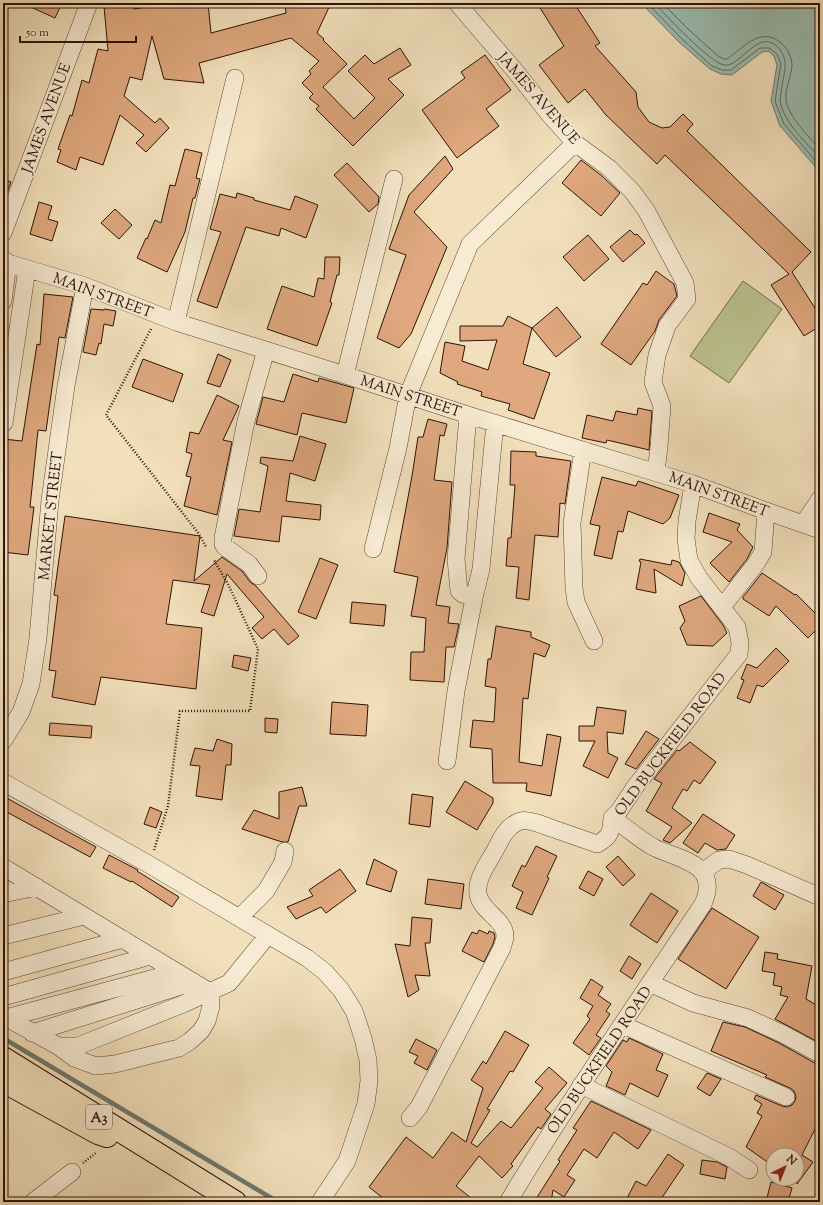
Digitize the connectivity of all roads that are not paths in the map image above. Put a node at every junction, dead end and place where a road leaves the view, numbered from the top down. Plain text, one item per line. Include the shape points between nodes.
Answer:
1 (89, 3) edge
2 (457, 3) edge
3 (235, 78) dead end
4 (575, 143) junction
5 (394, 179) dead end
6 (3, 233) edge
7 (5, 262) edge
8 (27, 269) junction
9 (85, 286) junction
10 (3, 301) edge
11 (176, 322) junction
12 (266, 350) junction
13 (345, 375) junction
14 (6, 393) edge
15 (408, 395) junction
16 (468, 415) junction
17 (4, 423) dead end
18 (495, 423) junction
19 (583, 450) junction
20 (656, 472) junction
21 (693, 484) junction
22 (820, 499) edge
23 (766, 511) junction
24 (803, 524) junction
25 (820, 530) edge
26 (373, 549) dead end
27 (258, 576) dead end
28 (474, 598) junction
29 (722, 607) junction
30 (594, 641) dead end
31 (3, 741) edge
32 (447, 761) dead end
33 (3, 782) edge
34 (612, 818) junction
35 (285, 851) dead end
36 (3, 867) edge
37 (702, 872) junction
38 (37, 887) junction
39 (3, 894) edge
40 (820, 897) edge
41 (84, 916) junction
42 (239, 918) junction
43 (268, 935) junction
44 (3, 936) edge
45 (122, 939) junction
46 (150, 956) junction
47 (3, 972) edge
48 (177, 972) junction
49 (194, 982) junction
50 (650, 983) junction
51 (210, 992) junction
52 (3, 997) edge
53 (5, 1017) edge
54 (623, 1024) junction
55 (32, 1033) junction
56 (58, 1046) junction
57 (820, 1054) edge
58 (3, 1058) edge
59 (3, 1081) edge
60 (581, 1085) junction
61 (786, 1097) dead end
62 (410, 1118) dead end
63 (749, 1170) dead end
64 (72, 1172) road end
65 (195, 1176) junction
66 (36, 1201) edge
67 (322, 1201) edge
68 (235, 1202) edge
69 (508, 1202) edge

1 - 6 street, JAMES AVENUE
2 - 4 street, JAMES AVENUE
3 - 11 street
4 - 15 street via 470,244
4 - 20 street, JAMES AVENUE via 609,168 632,191 646,210 685,283 687,299 667,326 656,355 654,382 662,406
5 - 13 street
7 - 8 street, MAIN STREET
7 - 10 street
8 - 9 street, MAIN STREET
8 - 14 street
9 - 11 street, MAIN STREET
9 - 31 street, MARKET STREET via 66,386 50,500 38,638 31,684 21,712
11 - 12 street, MAIN STREET
12 - 13 street, MAIN STREET
12 - 27 street via 246,421 223,538 225,547 249,564
13 - 15 street, MAIN STREET
14 - 17 street
15 - 16 street, MAIN STREET
15 - 26 street
16 - 18 street, MAIN STREET
16 - 28 street via 456,559 459,591
18 - 19 street, MAIN STREET
18 - 28 street via 481,569
19 - 20 street, MAIN STREET
19 - 30 street via 572,523 574,588 576,602
20 - 21 street, MAIN STREET
21 - 23 street, MAIN STREET
21 - 29 street, OLD BUCKFIELD ROAD via 686,539 689,560 699,578
22 - 24 street
23 - 24 street, MAIN STREET
23 - 29 street via 763,552
24 - 25 street, MAIN STREET
28 - 32 street via 456,691
29 - 34 street, OLD BUCKFIELD ROAD via 737,627 739,654
33 - 42 street
34 - 37 street, OLD BUCKFIELD ROAD via 653,846 685,859
34 - 62 street via 612,829 607,838 597,844 527,821 516,823 503,836 478,884 478,894 483,905 504,930 502,948 419,1107
35 - 42 street via 282,862 266,891
36 - 38 street
37 - 40 street via 719,860 730,859
37 - 50 street, OLD BUCKFIELD ROAD via 708,886 703,904
38 - 39 street
38 - 41 street
41 - 44 street
41 - 45 street
42 - 43 street
43 - 51 street via 229,983
43 - 67 street via 307,958 325,972 341,990 354,1011 368,1060 366,1104 348,1161
45 - 46 street
45 - 47 street
46 - 48 street
46 - 52 street
48 - 49 street
48 - 53 street
49 - 51 street
49 - 55 street
50 - 54 street, OLD BUCKFIELD ROAD
50 - 57 street via 693,1003 748,1018
51 - 56 street via 78,1046
51 - 56 street via 212,1006 201,1031 179,1048 115,1064 96,1066 74,1058
53 - 55 street
54 - 60 street, OLD BUCKFIELD ROAD
54 - 61 street
55 - 56 street
58 - 65 main road, A3
59 - 65 main road, A3 via 98,1133
60 - 63 street via 729,1157
60 - 69 street, OLD BUCKFIELD ROAD
64 - 66 street
65 - 68 main road, A3

